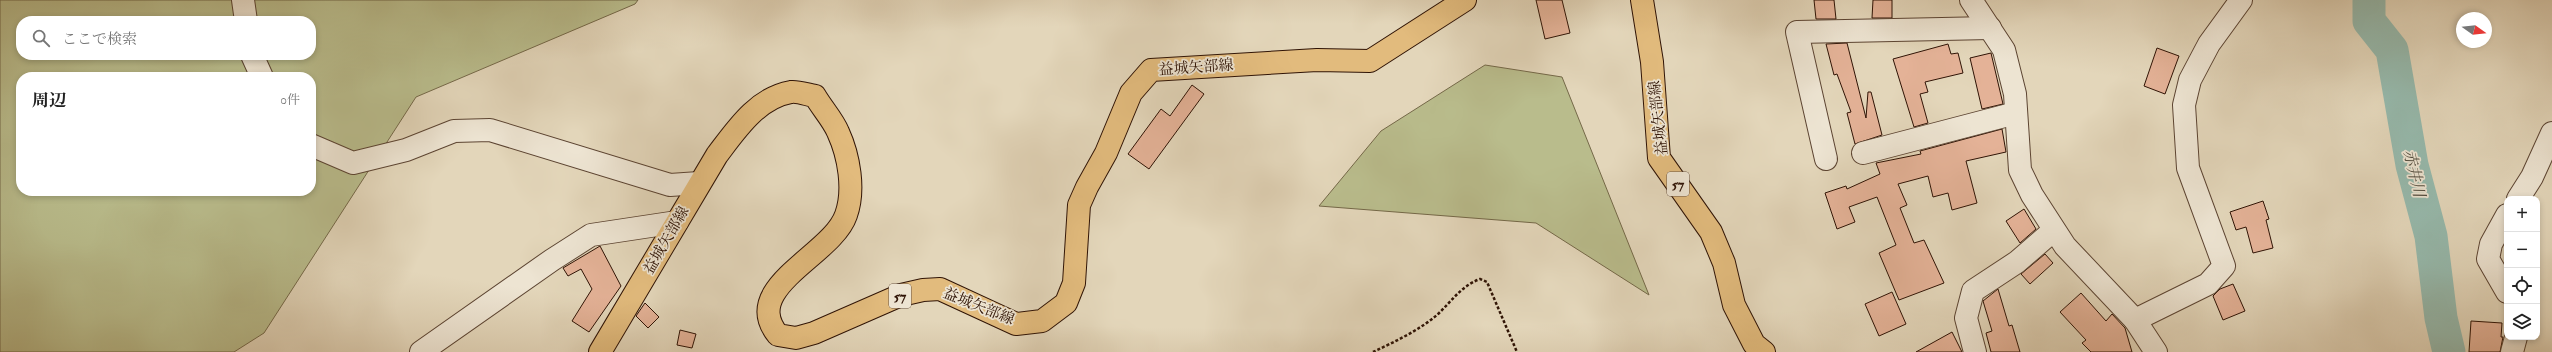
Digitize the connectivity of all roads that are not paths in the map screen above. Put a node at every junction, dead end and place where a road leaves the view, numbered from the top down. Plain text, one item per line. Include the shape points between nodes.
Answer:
1 (243, 0) edge
2 (1465, 0) edge
3 (1642, 0) edge
4 (1971, 0) edge
5 (2240, 0) edge
6 (245, 16) edge
7 (1990, 28) junction
8 (254, 60) edge
9 (260, 72) edge
10 (2016, 113) junction
11 (2552, 133) edge
12 (316, 147) edge
13 (1863, 152) dead end
14 (1826, 159) dead end
15 (699, 183) junction
16 (2520, 196) edge
17 (2504, 220) edge
18 (677, 222) junction
19 (2054, 230) junction
20 (2504, 287) edge
21 (2135, 320) junction
22 (2515, 340) edge
23 (421, 352) edge
24 (600, 352) edge
25 (1764, 352) edge
26 (1975, 352) edge
27 (2156, 352) edge
28 (2512, 352) edge

1 - 6 street
2 - 15 main road, 益城矢部線 / 57 via 1370,61 1317,60 1151,70 1131,93 1106,153 1086,187 1080,205 1074,283 1066,302 1042,321 1016,324 940,289 901,295 820,331 796,338 778,335 769,325 767,310 774,291 834,235 846,215 851,188 838,132 815,96 792,92 768,99 740,126
3 - 25 main road, 益城矢部線 / 57 via 1652,62 1659,158 1711,232 1724,263 1734,305 1754,344
4 - 7 street
5 - 21 street via 2209,44 2190,80 2184,105 2188,168 2224,266 2208,284
7 - 10 street via 2004,50 2015,94
7 - 14 street via 1887,28 1797,32
8 - 9 street
10 - 13 street
10 - 19 street via 2020,170
11 - 16 street via 2532,177
12 - 15 street via 353,163 406,150 454,131 490,130 670,185
15 - 18 main road, 益城矢部線 / 57
17 - 20 street via 2491,244 2488,259
18 - 23 street via 591,236 552,260
18 - 24 main road, 益城矢部線 / 57
19 - 21 street via 2065,246
19 - 26 street via 2016,262 1973,291 1966,318
21 - 27 street
22 - 28 street

